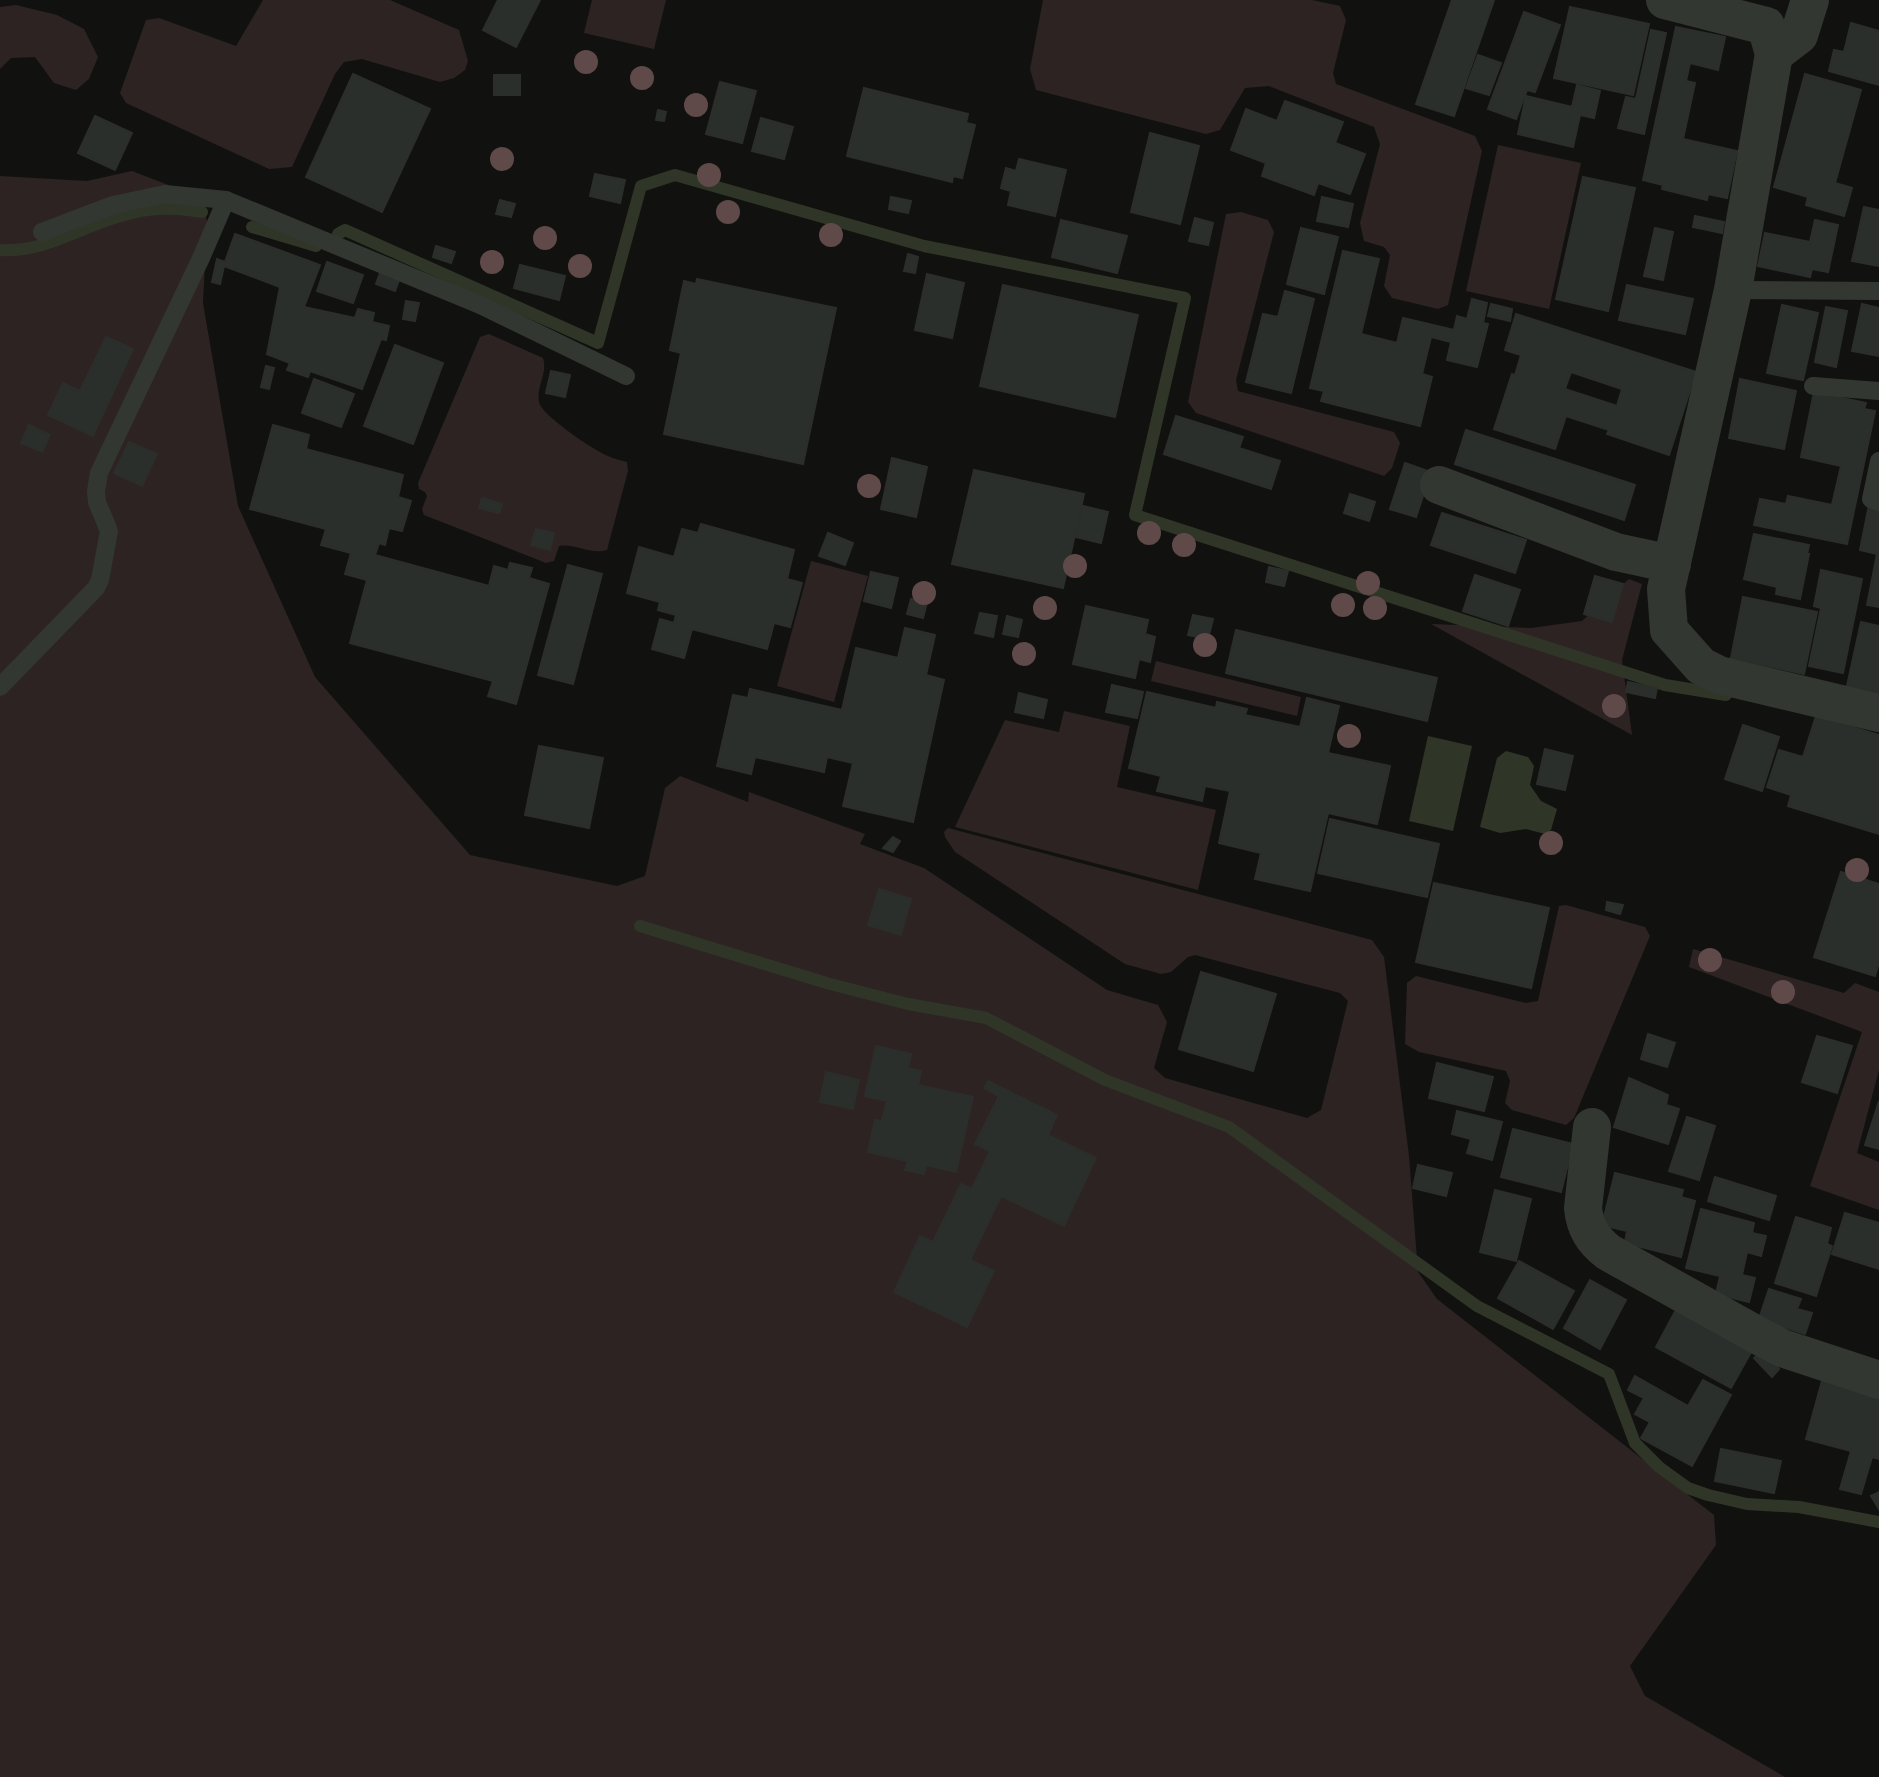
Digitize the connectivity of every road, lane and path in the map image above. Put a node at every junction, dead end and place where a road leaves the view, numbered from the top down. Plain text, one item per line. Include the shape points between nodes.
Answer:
1 (1665, 0) edge
2 (1810, 0) edge
3 (1774, 54) junction
4 (226, 200) junction
5 (42, 232) dead end
6 (1733, 290) junction
7 (1879, 291) edge
8 (626, 376) dead end
9 (1813, 386) dead end
10 (1879, 391) edge
11 (1879, 461) edge
12 (1439, 485) dead end
13 (1879, 502) edge
14 (1672, 564) junction
15 (0, 687) edge
16 (1879, 713) edge
17 (1592, 1127) dead end
18 (1879, 1380) edge

1 - 3 street via 1766,26
2 - 3 street via 1799,35
3 - 6 street
4 - 5 lane via 165,194 113,205
4 - 8 lane via 480,305
4 - 15 lane via 99,473 97,502 109,531 100,580
6 - 7 lane
6 - 14 street
9 - 10 lane
11 - 13 lane via 1871,499
12 - 14 street via 1616,552
14 - 16 street via 1666,589 1669,630 1701,666 1719,675
17 - 18 street via 1583,1208 1593,1240 1770,1342

